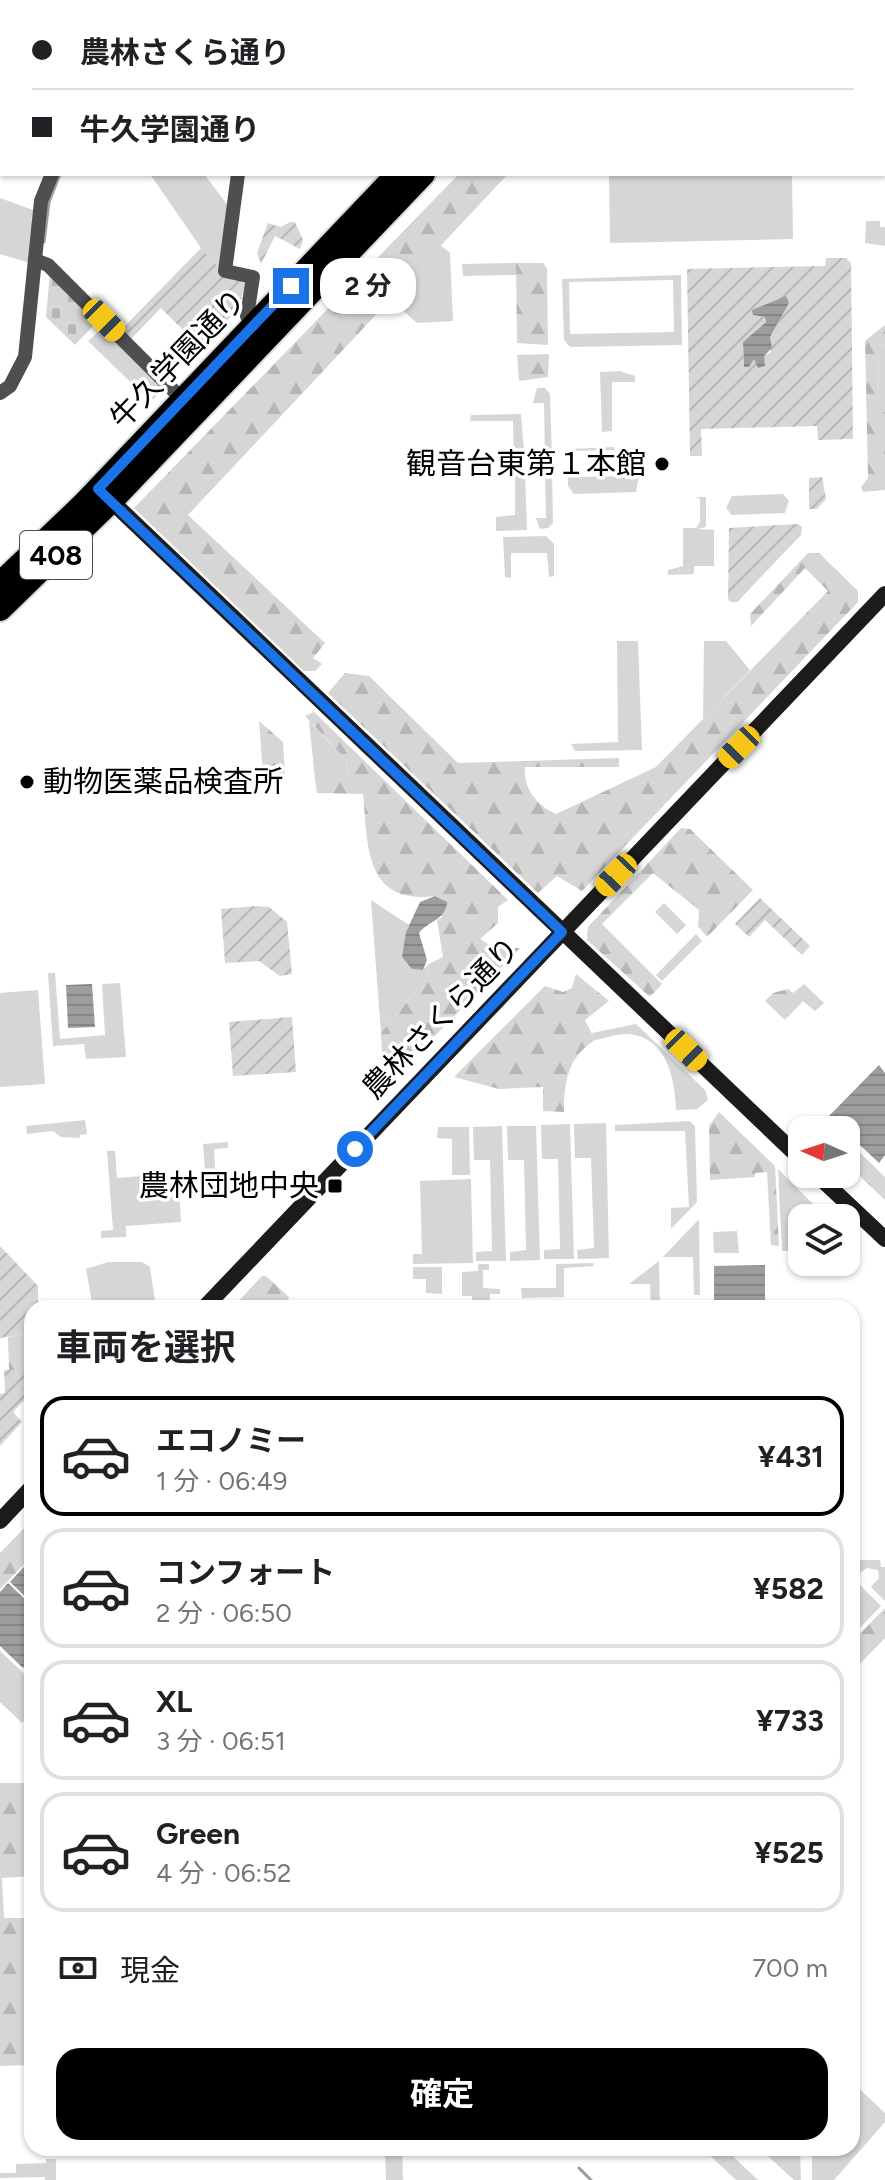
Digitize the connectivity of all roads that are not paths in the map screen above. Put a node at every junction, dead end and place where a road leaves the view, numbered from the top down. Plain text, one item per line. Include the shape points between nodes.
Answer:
1 (51, 176) edge
2 (238, 176) edge
3 (421, 176) edge
4 (388, 178) edge
5 (35, 260) junction
6 (253, 327) junction
7 (0, 393) edge
8 (183, 400) junction
9 (105, 495) junction
10 (0, 584) edge
11 (885, 594) edge
12 (0, 609) edge
13 (562, 932) junction
14 (788, 1147) edge
15 (831, 1188) edge
16 (885, 1239) edge
17 (212, 1300) edge
18 (24, 1496) edge
19 (0, 1521) edge

1 - 5 street via 41,201
2 - 6 street via 225,271 253,277 247,316
3 - 9 highway, 牛久学園通り / 408
4 - 6 highway, 牛久学園通り / 408
5 - 7 street via 25,357 10,386
5 - 8 street via 48,265
6 - 8 highway, 牛久学園通り / 408
8 - 9 highway, 牛久学園通り / 408
9 - 10 highway, 牛久学園通り / 408
9 - 12 highway, 牛久学園通り / 408
9 - 13 street
11 - 13 street, 農林さくら通り
13 - 14 street
13 - 17 street, 農林さくら通り
15 - 16 street
18 - 19 street

